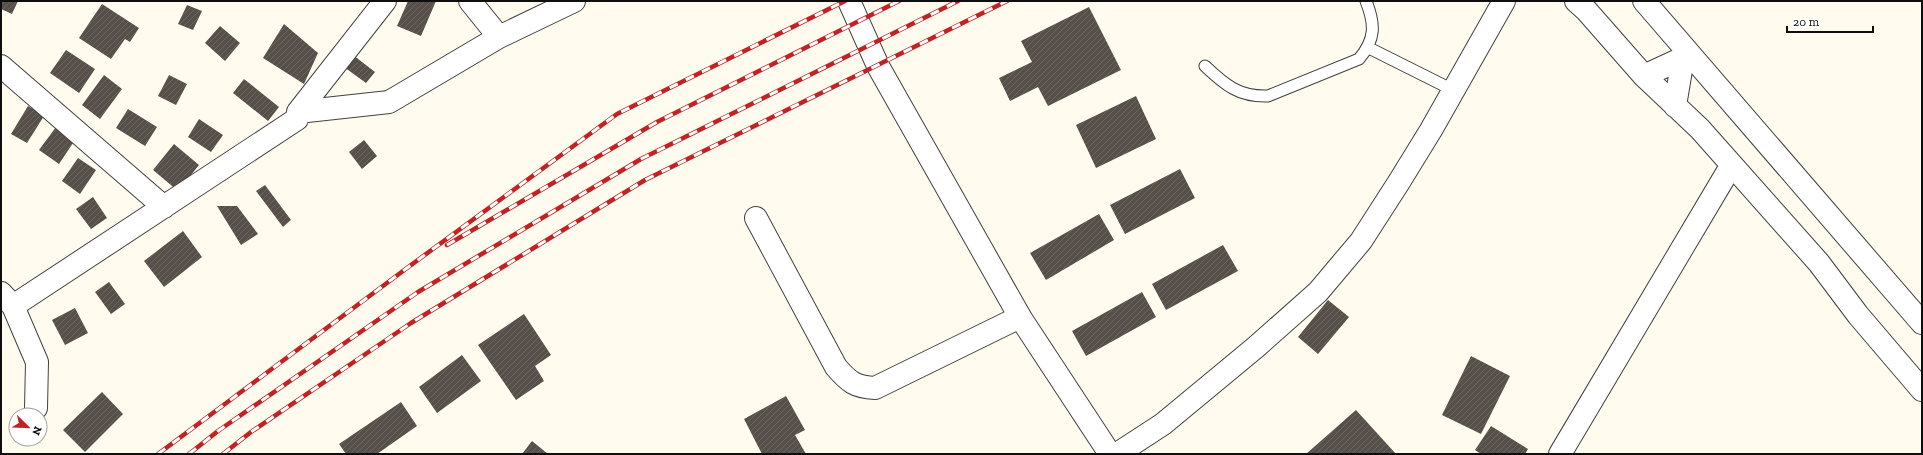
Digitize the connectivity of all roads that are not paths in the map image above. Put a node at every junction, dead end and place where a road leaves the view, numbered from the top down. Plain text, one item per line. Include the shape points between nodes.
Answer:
1 (385, 1) edge
2 (470, 1) edge
3 (574, 1) edge
4 (849, 1) edge
5 (1366, 1) edge
6 (1504, 1) edge
7 (1576, 1) edge
8 (1644, 1) edge
9 (499, 37) junction
10 (1368, 48) junction
11 (1, 66) edge
12 (1206, 66) dead end
13 (1644, 76) junction
14 (1454, 90) junction
15 (1675, 106) junction
16 (298, 112) junction
17 (1731, 166) junction
18 (164, 207) junction
19 (756, 218) dead end
20 (7, 299) edge
21 (1020, 317) junction
22 (1922, 323) edge
23 (1922, 390) edge
24 (36, 407) edge
25 (1110, 454) edge
26 (1117, 454) edge
27 (1560, 454) edge

1 - 16 street
2 - 9 street
3 - 9 street
4 - 21 street via 878,66
5 - 10 lane via 1372,15 1373,33
6 - 14 street
7 - 13 street
8 - 22 street
9 - 16 street via 389,102
10 - 12 lane via 1359,59 1268,96 1253,97 1238,92 1221,82
10 - 14 lane
11 - 18 street
13 - 15 street
13 - 15 street via 1683,58
14 - 26 street via 1361,241 1318,292 1163,424
15 - 17 street via 1700,129
16 - 18 street via 297,119
17 - 23 street via 1819,263 1858,315
17 - 27 street
18 - 20 street
19 - 21 street via 836,367 847,379 860,387 875,388
20 - 24 street via 37,362
21 - 25 street

